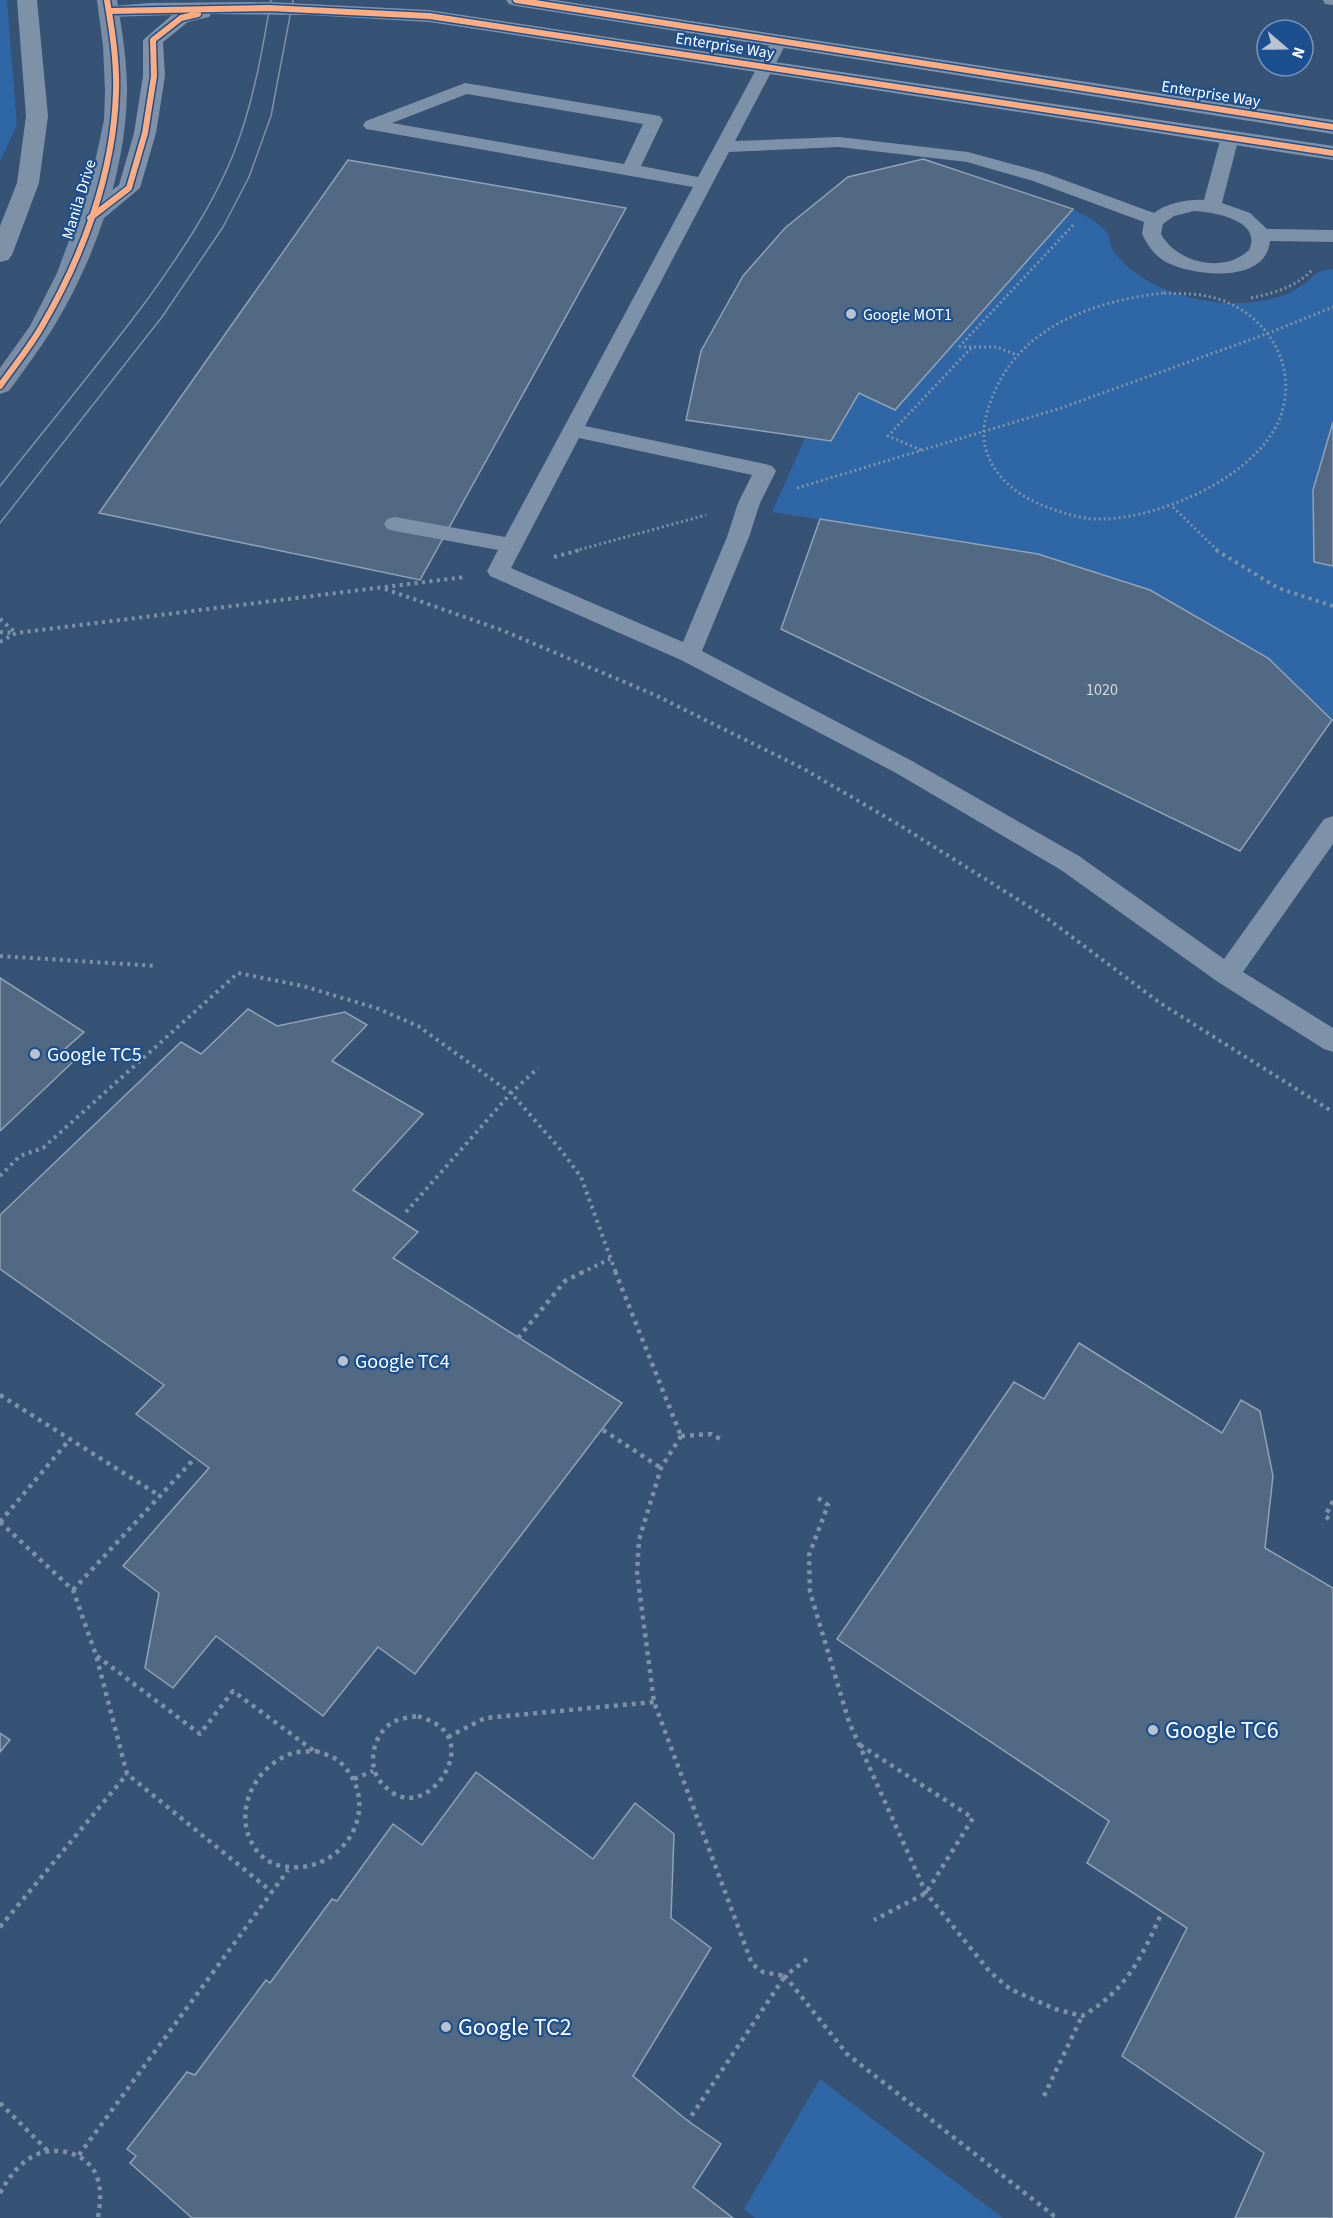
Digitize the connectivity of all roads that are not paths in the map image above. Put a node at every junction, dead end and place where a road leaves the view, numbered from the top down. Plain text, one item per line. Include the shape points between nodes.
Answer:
1 (27, 0) edge
2 (516, 0) edge
3 (108, 6) edge
4 (218, 9) junction
5 (780, 40) junction
6 (766, 67) junction
7 (37, 116) junction
8 (1333, 127) edge
9 (1230, 137) junction
10 (723, 147) junction
11 (1333, 153) edge
12 (630, 170) junction
13 (704, 183) junction
14 (4, 185) dead end
15 (1212, 206) junction
16 (90, 218) junction
17 (1156, 220) junction
18 (1261, 235) junction
19 (1333, 236) edge
20 (0, 255) edge
21 (0, 386) edge
22 (573, 430) junction
23 (394, 524) dead end
24 (512, 545) junction
25 (689, 654) junction
26 (1333, 825) edge
27 (1227, 975) junction
28 (1333, 1041) edge

1 - 7 highway
2 - 5 street, Enterprise Way
3 - 4 street, Enterprise Way
3 - 16 main road, Manila Drive via 116,93 112,131
4 - 6 street, Enterprise Way via 338,9 429,16
4 - 16 street via 181,18 153,40 154,76 145,133 129,188
5 - 6 lane
5 - 8 street, Enterprise Way
6 - 9 street, Enterprise Way
6 - 10 lane
7 - 14 highway
7 - 20 highway via 28,183
9 - 11 street, Enterprise Way
9 - 15 lane
10 - 13 lane
10 - 17 lane via 839,142 968,157 1039,177
12 - 12 lane via 454,140 372,125 465,88 654,120
12 - 13 lane
13 - 22 lane
15 - 17 lane via 1179,207
15 - 18 lane via 1243,216
16 - 21 main road, Manila Drive via 72,267 42,325
17 - 18 lane via 1151,229 1152,239 1159,249 1190,266 1228,268 1244,263 1256,256
18 - 19 lane
22 - 24 lane
22 - 25 lane via 765,471
23 - 24 lane
24 - 25 lane via 498,571
25 - 27 lane via 904,767 1070,863
26 - 27 lane
27 - 28 lane

